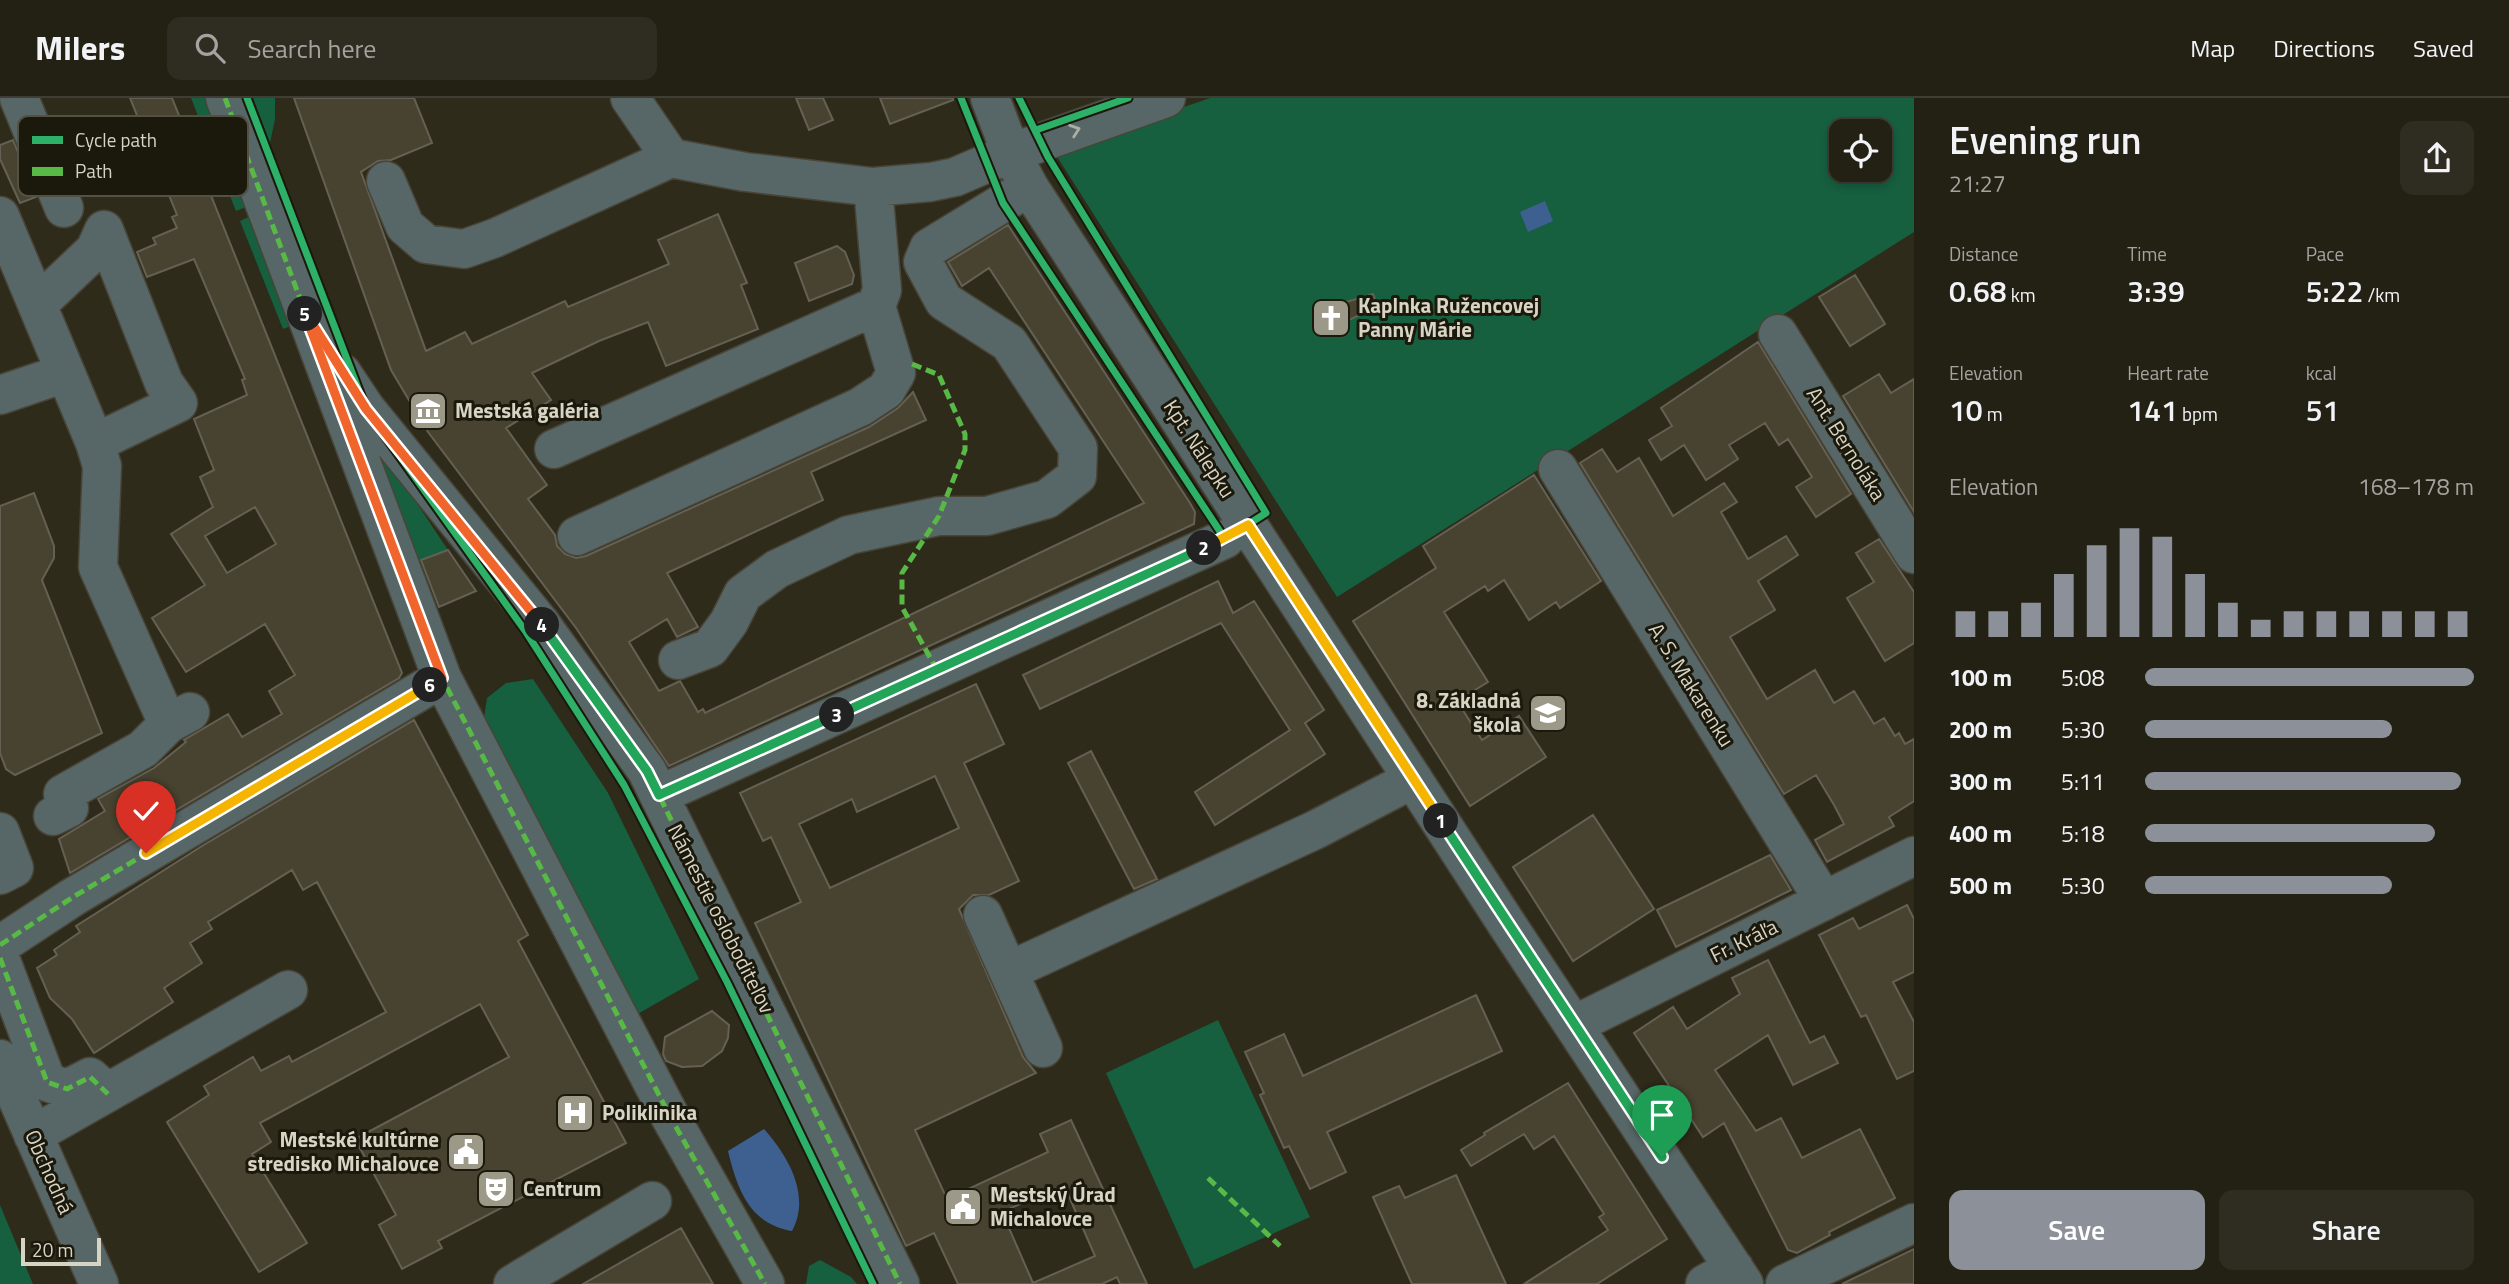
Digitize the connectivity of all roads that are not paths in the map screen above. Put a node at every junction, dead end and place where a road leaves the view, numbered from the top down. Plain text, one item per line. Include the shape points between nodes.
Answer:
1 (19, 98) edge
2 (225, 98) edge
3 (630, 98) edge
4 (989, 98) edge
5 (1167, 98) edge
6 (26, 116) edge
7 (232, 116) edge
8 (1011, 153) junction
9 (671, 158) junction
10 (248, 160) edge
11 (386, 181) dead end
12 (873, 187) junction
13 (1029, 187) junction
14 (59, 196) edge
15 (64, 208) dead end
16 (0, 216) edge
17 (37, 305) junction
18 (876, 306) junction
19 (303, 309) junction
20 (1778, 334) dead end
21 (65, 373) junction
22 (0, 395) edge
23 (95, 443) junction
24 (554, 449) dead end
25 (1558, 469) dead end
26 (577, 536) dead end
27 (1225, 539) dead end
28 (1914, 554) edge
29 (678, 660) dead end
30 (442, 678) junction
31 (1413, 779) junction
32 (659, 795) junction
33 (53, 816) dead end
34 (0, 832) edge
35 (1914, 856) edge
36 (0, 876) edge
37 (1824, 901) junction
38 (983, 915) dead end
39 (0, 945) edge
40 (0, 958) edge
41 (1009, 971) junction
42 (288, 990) dead end
43 (1574, 1025) junction
44 (1043, 1048) dead end
45 (0, 1059) edge
46 (108, 1094) junction
47 (33, 1135) junction
48 (652, 1200) dead end
49 (1914, 1223) edge
50 (1728, 1279) edge
51 (99, 1284) edge
52 (513, 1284) edge
53 (765, 1284) edge
54 (900, 1284) edge
55 (1785, 1284) edge

1 - 6 street
2 - 7 street, Námestie osloboditeľov
3 - 9 street
4 - 8 street, Kpt. Nálepku
8 -> 5 street
8 - 12 street via 955,177
8 - 13 street, Kpt. Nálepku
9 - 11 street via 464,249 426,244 415,235 405,226
9 - 12 street
10 - 19 street, Námestie osloboditeľov
12 - 18 street via 882,290
13 - 29 street via 929,248 923,262 944,301 1009,343 1079,448 1077,476 1048,499 987,516 939,516 849,535 777,569 743,594 710,648
13 - 31 street, Kpt. Nálepku
14 - 15 street
16 - 17 street
17 - 21 street
17 - 23 street via 95,250 103,230 164,383 178,403
18 - 24 street
18 - 26 street via 896,373 886,390 860,407
19 - 30 street, Námestie osloboditeľov
19 - 32 street, Námestie osloboditeľov via 366,409 541,624 647,771
20 - 28 street, Ant. Bernoláka
21 - 22 street
21 - 23 street
23 - 33 street via 102,466 98,567 180,718 143,749 64,794 69,808
25 - 37 street, A. S. Makarenku
27 - 32 street
30 - 39 street
30 - 53 street, Námestie osloboditeľov via 672,1120
31 - 41 street via 1315,830
31 - 43 street, Kpt. Nálepku
32 - 54 street, Námestie osloboditeľov
34 - 36 street via 14,868
35 - 37 street, Fr. Kráľa
37 - 43 street, Fr. Kráľa
38 - 41 street
40 - 46 street via 47,1082 67,1089 90,1077
41 - 44 street
42 - 46 street
43 - 50 street, Kpt. Nálepku
45 - 47 street, Obchodná
46 - 47 street
47 - 51 street, Obchodná
48 - 52 street
49 - 55 street

